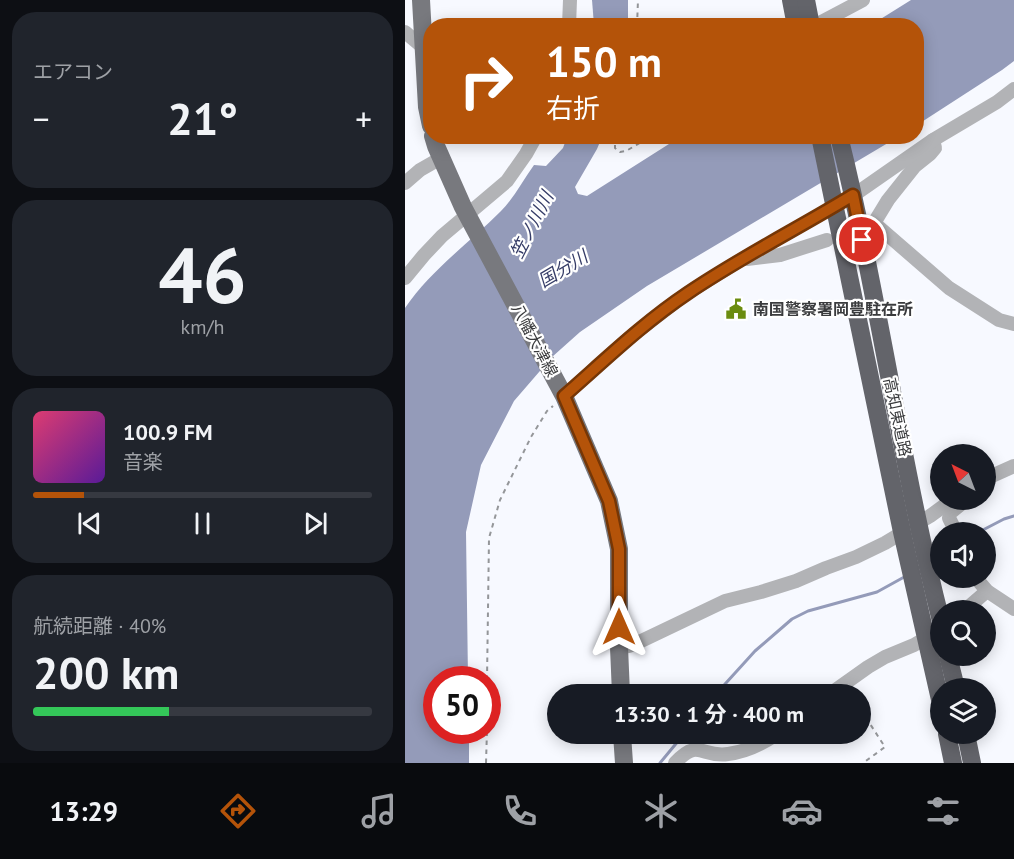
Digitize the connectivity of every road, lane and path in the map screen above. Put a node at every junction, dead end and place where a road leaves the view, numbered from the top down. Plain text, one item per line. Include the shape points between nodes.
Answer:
1 (421, 0) edge
2 (570, 0) edge
3 (638, 0) edge
4 (791, 0) edge
5 (806, 0) edge
6 (863, 0) edge
7 (569, 18) edge
8 (637, 18) edge
9 (794, 18) edge
10 (811, 18) edge
11 (828, 18) edge
12 (423, 24) edge
13 (405, 32) edge
14 (423, 47) edge
15 (1014, 89) edge
16 (933, 140) junction
17 (436, 144) edge
18 (532, 144) edge
19 (615, 144) edge
20 (638, 144) edge
21 (822, 144) edge
22 (841, 144) edge
23 (441, 158) junction
24 (405, 183) edge
25 (852, 189) junction
26 (834, 200) junction
27 (468, 216) junction
28 (827, 240) dead end
29 (739, 261) junction
30 (405, 278) edge
31 (1014, 324) edge
32 (563, 394) junction
33 (1014, 466) edge
34 (996, 474) edge
35 (937, 510) edge
36 (918, 523) junction
37 (902, 532) junction
38 (915, 550) junction
39 (923, 583) junction
40 (984, 588) edge
41 (987, 591) junction
42 (931, 600) edge
43 (977, 600) edge
44 (1014, 609) edge
45 (930, 618) edge
46 (930, 635) edge
47 (619, 647) junction
48 (487, 666) edge
49 (621, 684) edge
50 (844, 684) edge
51 (871, 725) edge
52 (487, 744) edge
53 (623, 744) edge
54 (759, 744) edge
55 (949, 744) edge
56 (968, 744) edge
57 (486, 763) edge
58 (624, 763) edge
59 (675, 763) edge
60 (863, 763) edge
61 (953, 763) edge
62 (972, 763) edge

1 - 12 main road
2 - 7 street
3 - 8 path
4 - 9 highway
5 - 10 highway
6 - 11 street
13 - 14 street
15 - 16 street
16 - 25 street
16 - 31 street via 935,148 915,166 871,225 949,288 999,320
17 - 23 main road, 八幡大津線
18 - 27 street via 507,181
19 - 20 path via 620,152
21 - 26 highway, 高知東道路
22 - 25 highway, 高知東道路
23 - 24 street
23 - 27 main road, 八幡大津線
25 - 26 street
25 - 36 highway, 高知東道路
26 - 29 street
26 - 37 highway, 高知東道路
27 - 30 street via 442,236
27 - 32 main road, 八幡大津線
28 - 29 street via 780,255
29 - 32 street via 686,294
32 - 47 main road, 八幡大津線 via 609,501 619,549
32 - 48 path via 531,437 500,500 489,538
33 - 34 street
35 - 36 street
36 - 37 street
36 - 38 highway, 高知東道路
37 - 38 highway, 高知東道路
37 - 47 street via 865,553 796,581 725,601 637,643
38 - 39 highway, 高知東道路
39 - 42 highway, 高知東道路
39 - 45 highway, 高知東道路
40 - 41 street
41 - 43 street
41 - 44 street
46 - 50 street via 885,657
47 - 49 main road, 八幡大津線
51 - 60 path via 885,747
52 - 57 path
53 - 58 main road
54 - 59 street via 730,754 690,750
55 - 61 highway
56 - 62 highway

